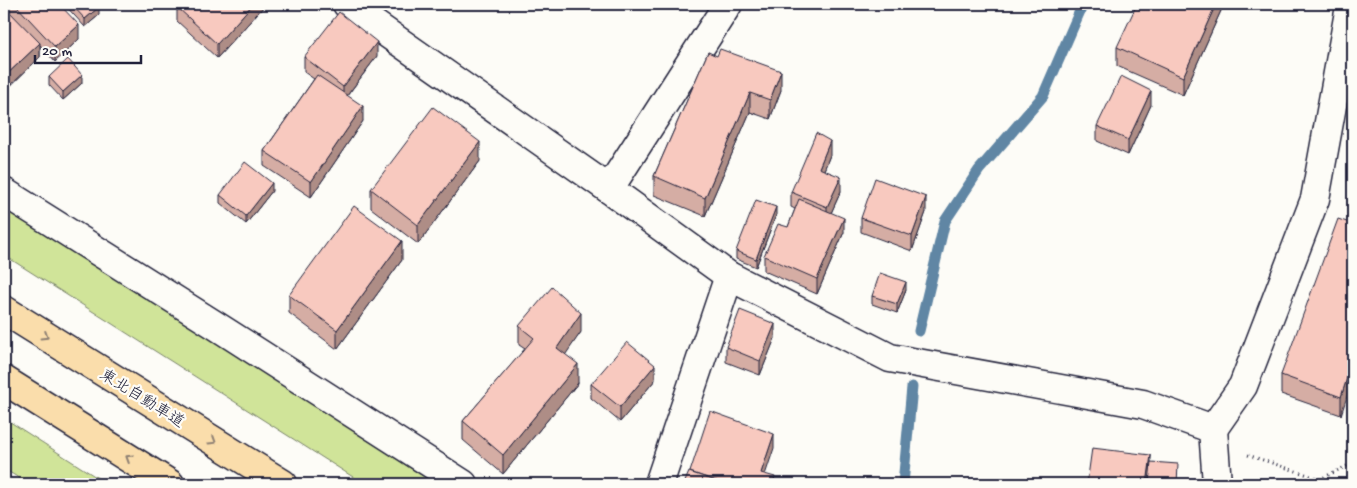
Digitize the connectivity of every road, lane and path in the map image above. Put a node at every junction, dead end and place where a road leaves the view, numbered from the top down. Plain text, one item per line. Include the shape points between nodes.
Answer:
1 (347, 4) edge
2 (728, 4) edge
3 (1349, 12) dead end
4 (609, 190) junction
5 (4, 192) edge
6 (729, 276) junction
7 (4, 310) edge
8 (4, 380) edge
9 (1214, 437) junction
10 (1353, 463) edge
11 (1320, 479) junction
12 (170, 484) edge
13 (283, 484) edge
14 (463, 484) edge
15 (659, 484) edge
16 (1217, 484) edge
17 (1344, 484) edge

1 - 4 street
2 - 4 street
3 - 9 street via 1316,198 1243,386
4 - 6 street
5 - 14 street
6 - 9 street via 890,358 1143,404
6 - 15 street
7 -> 13 highway, 東北自動車道
12 -> 8 highway
9 - 11 path
9 - 16 street
10 - 11 path
11 - 17 path

